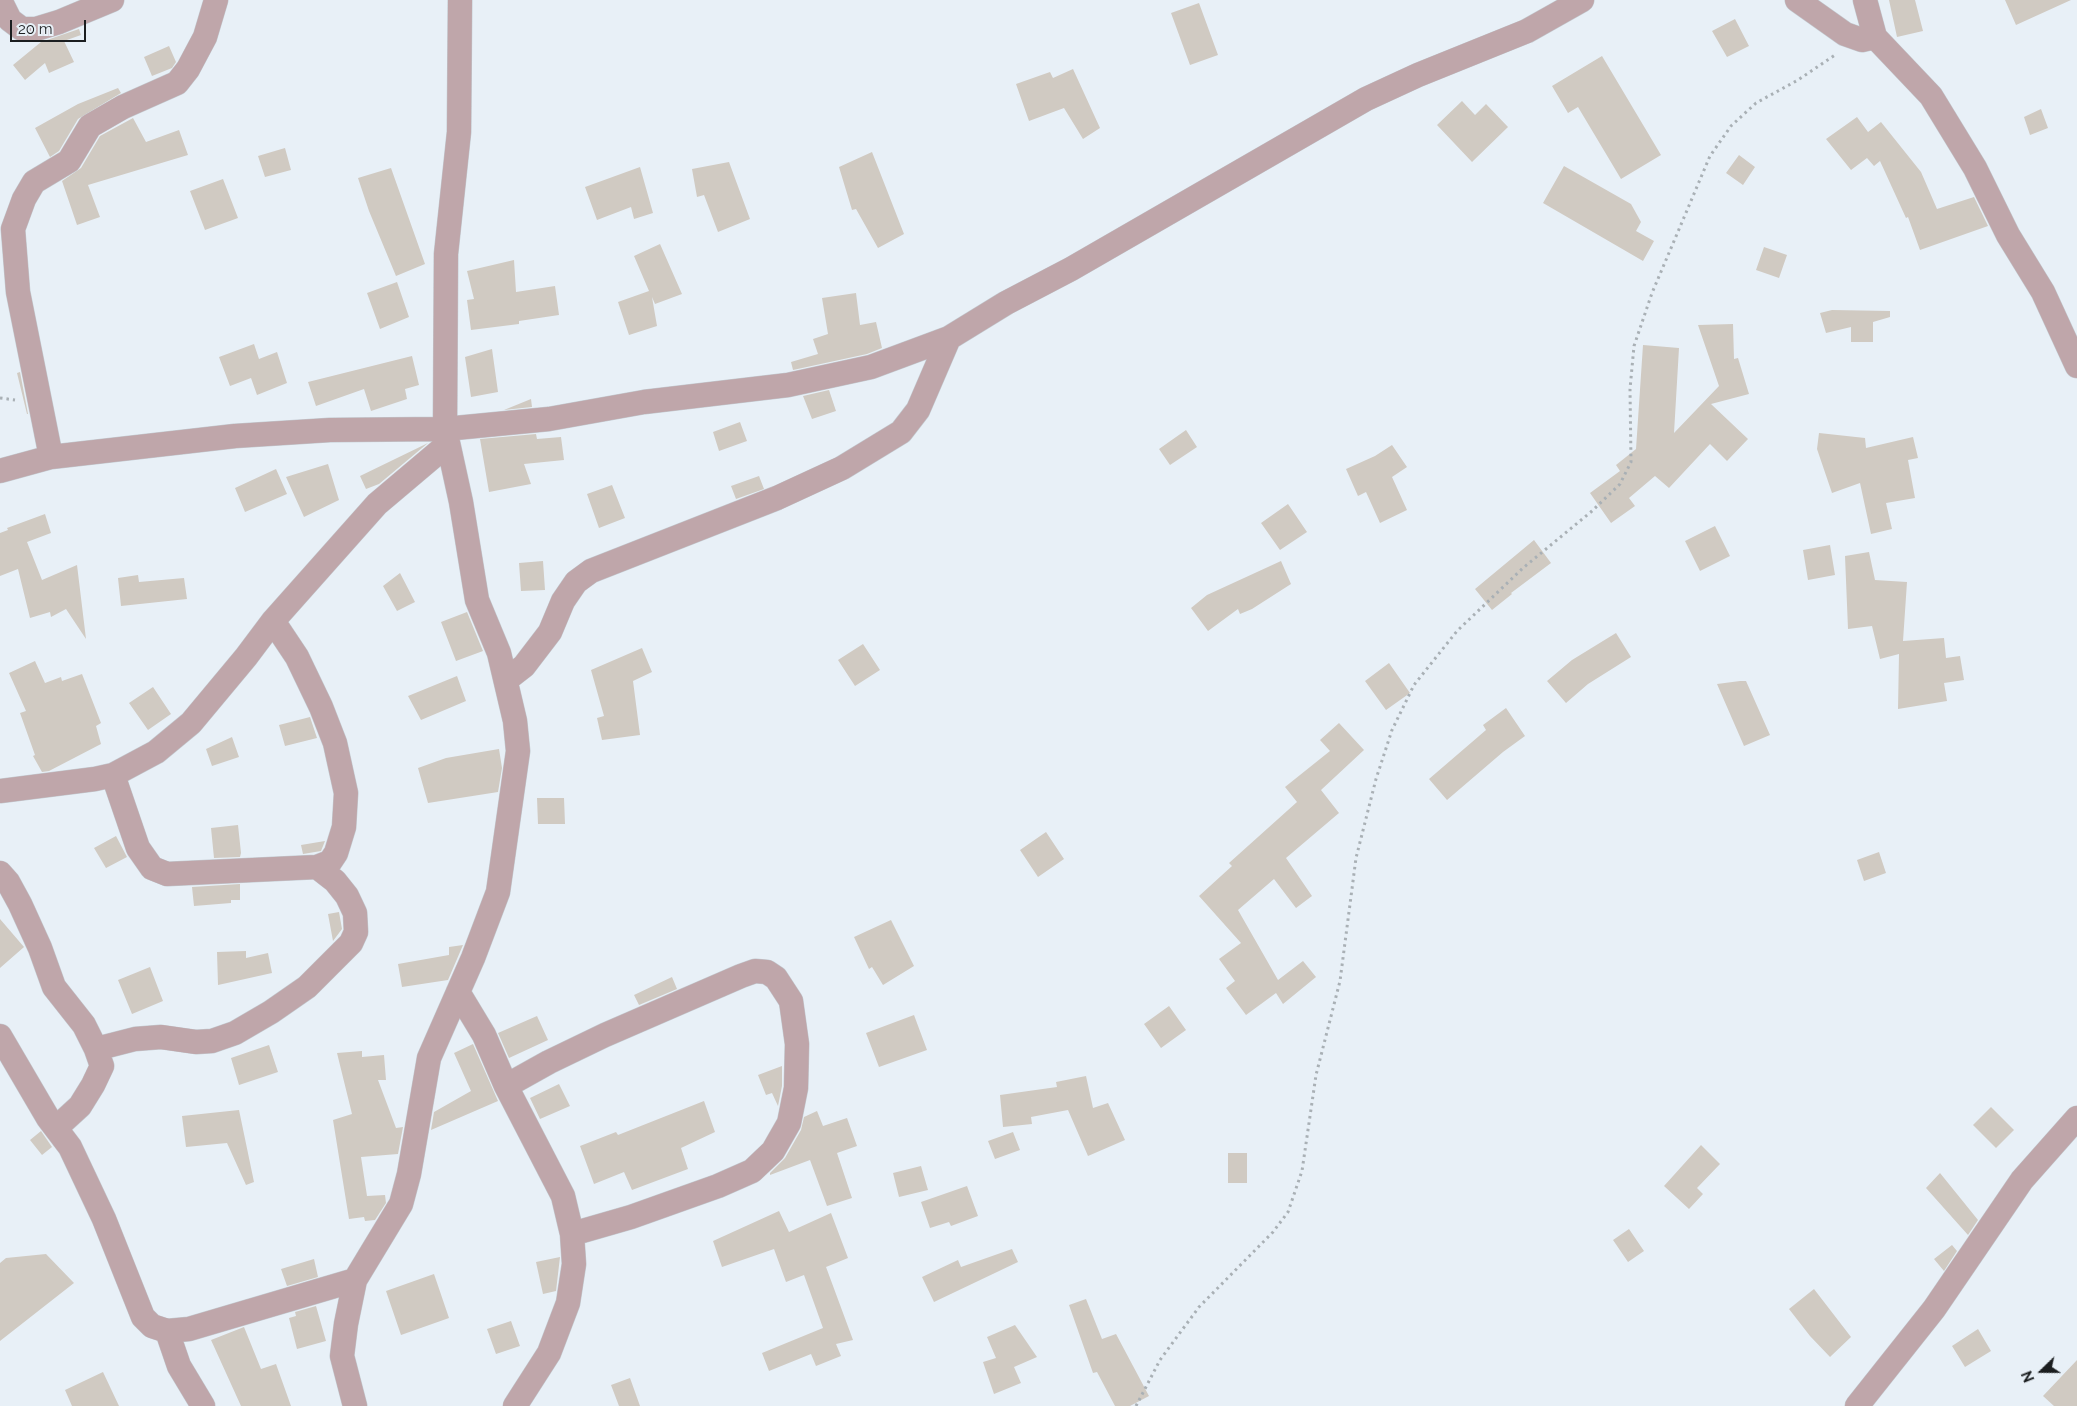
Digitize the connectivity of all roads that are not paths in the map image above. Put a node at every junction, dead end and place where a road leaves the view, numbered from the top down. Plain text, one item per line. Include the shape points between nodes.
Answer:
1 (112, 0) edge
2 (216, 0) edge
3 (460, 0) edge
4 (1582, 0) edge
5 (1797, 0) edge
6 (1865, 0) edge
7 (7, 7) edge
8 (1869, 39) junction
9 (7, 221) edge
10 (949, 338) junction
11 (2077, 366) edge
12 (447, 437) junction
13 (51, 458) junction
14 (0, 471) edge
15 (273, 620) junction
16 (506, 680) junction
17 (113, 775) junction
18 (0, 791) edge
19 (317, 867) junction
20 (0, 872) edge
21 (458, 992) junction
22 (0, 1036) edge
23 (96, 1049) junction
24 (506, 1086) junction
25 (2077, 1118) edge
26 (56, 1128) junction
27 (572, 1234) junction
28 (355, 1280) junction
29 (167, 1331) junction
30 (203, 1406) edge
31 (355, 1406) edge
32 (516, 1406) edge
33 (1857, 1406) edge

1 - 7 street via 36,29 22,29
2 - 9 street via 206,37 177,83 90,126 69,161 34,182
3 - 12 street via 459,132 446,254
4 - 10 street via 1527,31 1366,99
5 - 8 street via 1845,34
6 - 8 street
8 - 11 street via 1931,96 1975,168 2008,235 2044,292
9 - 13 street
10 - 12 street via 871,368 788,385 644,402
10 - 16 street via 918,410 901,432 842,468 777,498 591,571 576,582 563,601 550,632 524,666
12 - 13 street via 330,430 235,436
12 - 15 street via 377,504
12 - 16 street via 476,600
13 - 14 street
15 - 17 street via 191,723 156,752
15 - 19 street via 297,657 322,707 346,793 344,827 336,853 330,862
16 - 21 street via 518,751 498,892
17 - 18 street
17 - 19 street via 138,848 152,868 167,874 196,874
19 - 23 street via 347,896 355,913 356,932 351,944 307,987 235,1033 212,1041 160,1037 135,1039
20 - 23 street via 20,904 54,987 84,1025
21 - 24 street via 484,1035
21 - 28 street via 429,1058 401,1204
22 - 26 street
23 - 26 street via 102,1066 93,1085 80,1106
24 - 27 street via 563,1196
24 - 27 street via 605,1035 755,971 767,972 776,978 791,1001 797,1044 796,1088 789,1123 774,1151 752,1170 718,1186
25 - 33 street via 2022,1180 1934,1309
26 - 29 street via 70,1147 104,1218 143,1318 152,1326
27 - 32 street via 574,1264 568,1304 549,1353
28 - 29 street via 189,1329
28 - 31 street via 342,1356
29 - 30 street via 179,1366

